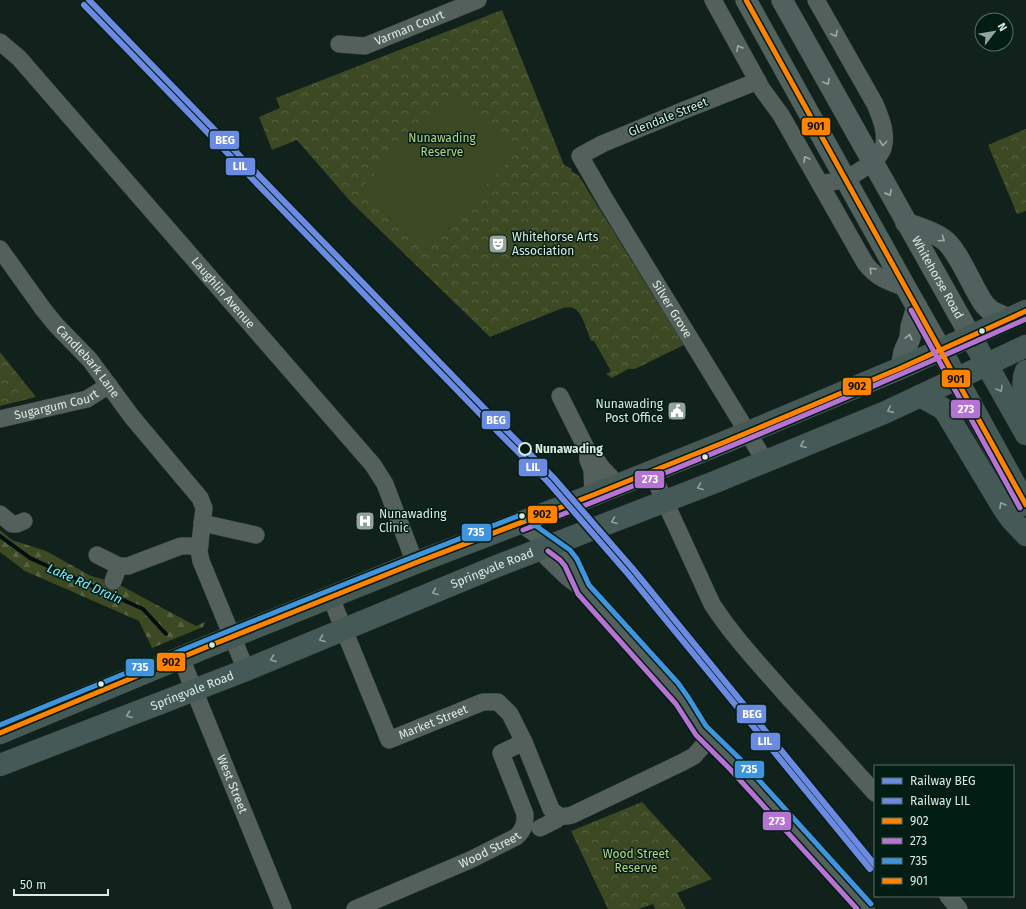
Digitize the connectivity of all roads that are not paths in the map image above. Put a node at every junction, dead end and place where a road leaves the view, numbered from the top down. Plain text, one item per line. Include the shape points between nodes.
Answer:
1 (478, 0) edge
2 (712, 0) edge
3 (746, 0) edge
4 (782, 0) edge
5 (816, 0) edge
6 (0, 42) edge
7 (339, 44) dead end
8 (758, 81) junction
9 (580, 156) joint
10 (872, 163) junction
11 (845, 179) junction
12 (821, 183) junction
13 (906, 223) junction
14 (0, 249) edge
15 (906, 288) junction
16 (917, 307) junction
17 (1018, 315) edge
18 (971, 337) junction
19 (1026, 346) edge
20 (942, 350) junction
21 (986, 365) junction
22 (901, 368) junction
23 (1026, 371) edge
24 (957, 379) junction
25 (109, 386) junction
26 (560, 396) dead end
27 (920, 396) junction
28 (1014, 412) junction
29 (0, 419) edge
30 (747, 432) junction
31 (1026, 434) edge
32 (588, 452) junction
33 (765, 461) junction
34 (651, 471) junction
35 (618, 485) junction
36 (593, 495) junction
37 (665, 501) junction
38 (1026, 505) edge
39 (202, 523) junction
40 (520, 523) junction
41 (256, 535) dead end
42 (1026, 535) edge
43 (200, 546) junction
44 (546, 548) junction
45 (97, 555) dead end
46 (415, 563) junction
47 (331, 598) junction
48 (344, 630) junction
49 (232, 637) junction
50 (181, 658) junction
51 (246, 670) junction
52 (194, 690) junction
53 (0, 734) edge
54 (709, 739) junction
55 (524, 742) junction
56 (0, 765) edge
57 (874, 792) edge
58 (560, 816) junction
59 (540, 828) dead end
60 (949, 897) edge
61 (283, 909) edge
62 (355, 909) edge
63 (866, 909) edge
64 (959, 909) edge

1 - 7 street, Varman Court via 365,46
8 -> 2 street
3 - 11 main road
4 -> 10 main road, Whitehorse Road
5 -> 10 street via 882,120 883,147
6 - 46 street, Laughlin Avenue via 19,58 372,465 385,484
8 - 9 street, Glendale Street via 602,144
12 -> 8 street
9 - 30 street, Silver Grove
10 - 11 street
10 -> 13 main road, Whitehorse Road
11 - 12 street
11 - 15 main road
15 -> 12 street via 881,278 868,266
13 -> 17 main road via 946,241 984,304 991,310
13 - 18 main road, Whitehorse Road
14 - 25 street, Candlebark Lane via 48,314 90,360
15 - 16 main road
16 - 20 main road
22 -> 16 main road
17 - 18 highway
18 - 20 highway
18 - 21 highway, Whitehorse Road
19 - 21 highway, Springvale Road
20 - 22 highway
20 - 24 highway
21 - 24 highway, Springvale Road
21 -> 28 highway, Whitehorse Road
22 - 30 highway
23 - 28 highway via 1023,398
24 - 27 highway, Springvale Road
24 - 38 highway
25 - 29 street, Sugargum Court via 88,399
25 - 39 street, Candlebark Lane via 200,498 204,508
26 - 32 street
27 -> 33 highway, Springvale Road
42 -> 27 highway via 1004,509 947,414 942,408
28 - 31 highway, Whitehorse Road
30 - 33 street, Silver Grove
30 - 34 highway
32 - 35 street
32 - 36 street
33 -> 37 highway, Springvale Road
34 - 35 highway
34 - 37 street
35 - 36 highway
36 - 40 highway
37 -> 44 highway, Springvale Road
37 - 57 street via 712,604 733,635
39 - 41 street
39 - 43 street, Candlebark Lane
40 - 44 street
40 - 46 highway
43 - 45 street via 181,546 128,566 116,574
43 - 49 street, Candlebark Lane via 201,561
44 -> 48 highway, Springvale Road
44 - 54 street via 565,555 571,562 584,589 672,687 690,716
46 - 47 highway
47 - 48 street, Market Street
47 - 49 highway
48 -> 51 highway, Springvale Road
48 - 55 street, Market Street via 389,740 491,701 498,702 510,714
49 - 50 highway
49 - 51 street, Candlebark Lane
50 - 52 street, West Street
50 - 53 highway
51 - 52 highway, Springvale Road
52 -> 56 highway, Springvale Road
52 - 61 street, West Street
54 - 58 street via 694,756 681,763 572,815
54 - 63 street via 734,763
55 - 58 street, Market Street via 551,809
55 - 62 street, Wood Street via 501,752 525,814 522,832 470,860
58 - 59 street
60 - 64 street

